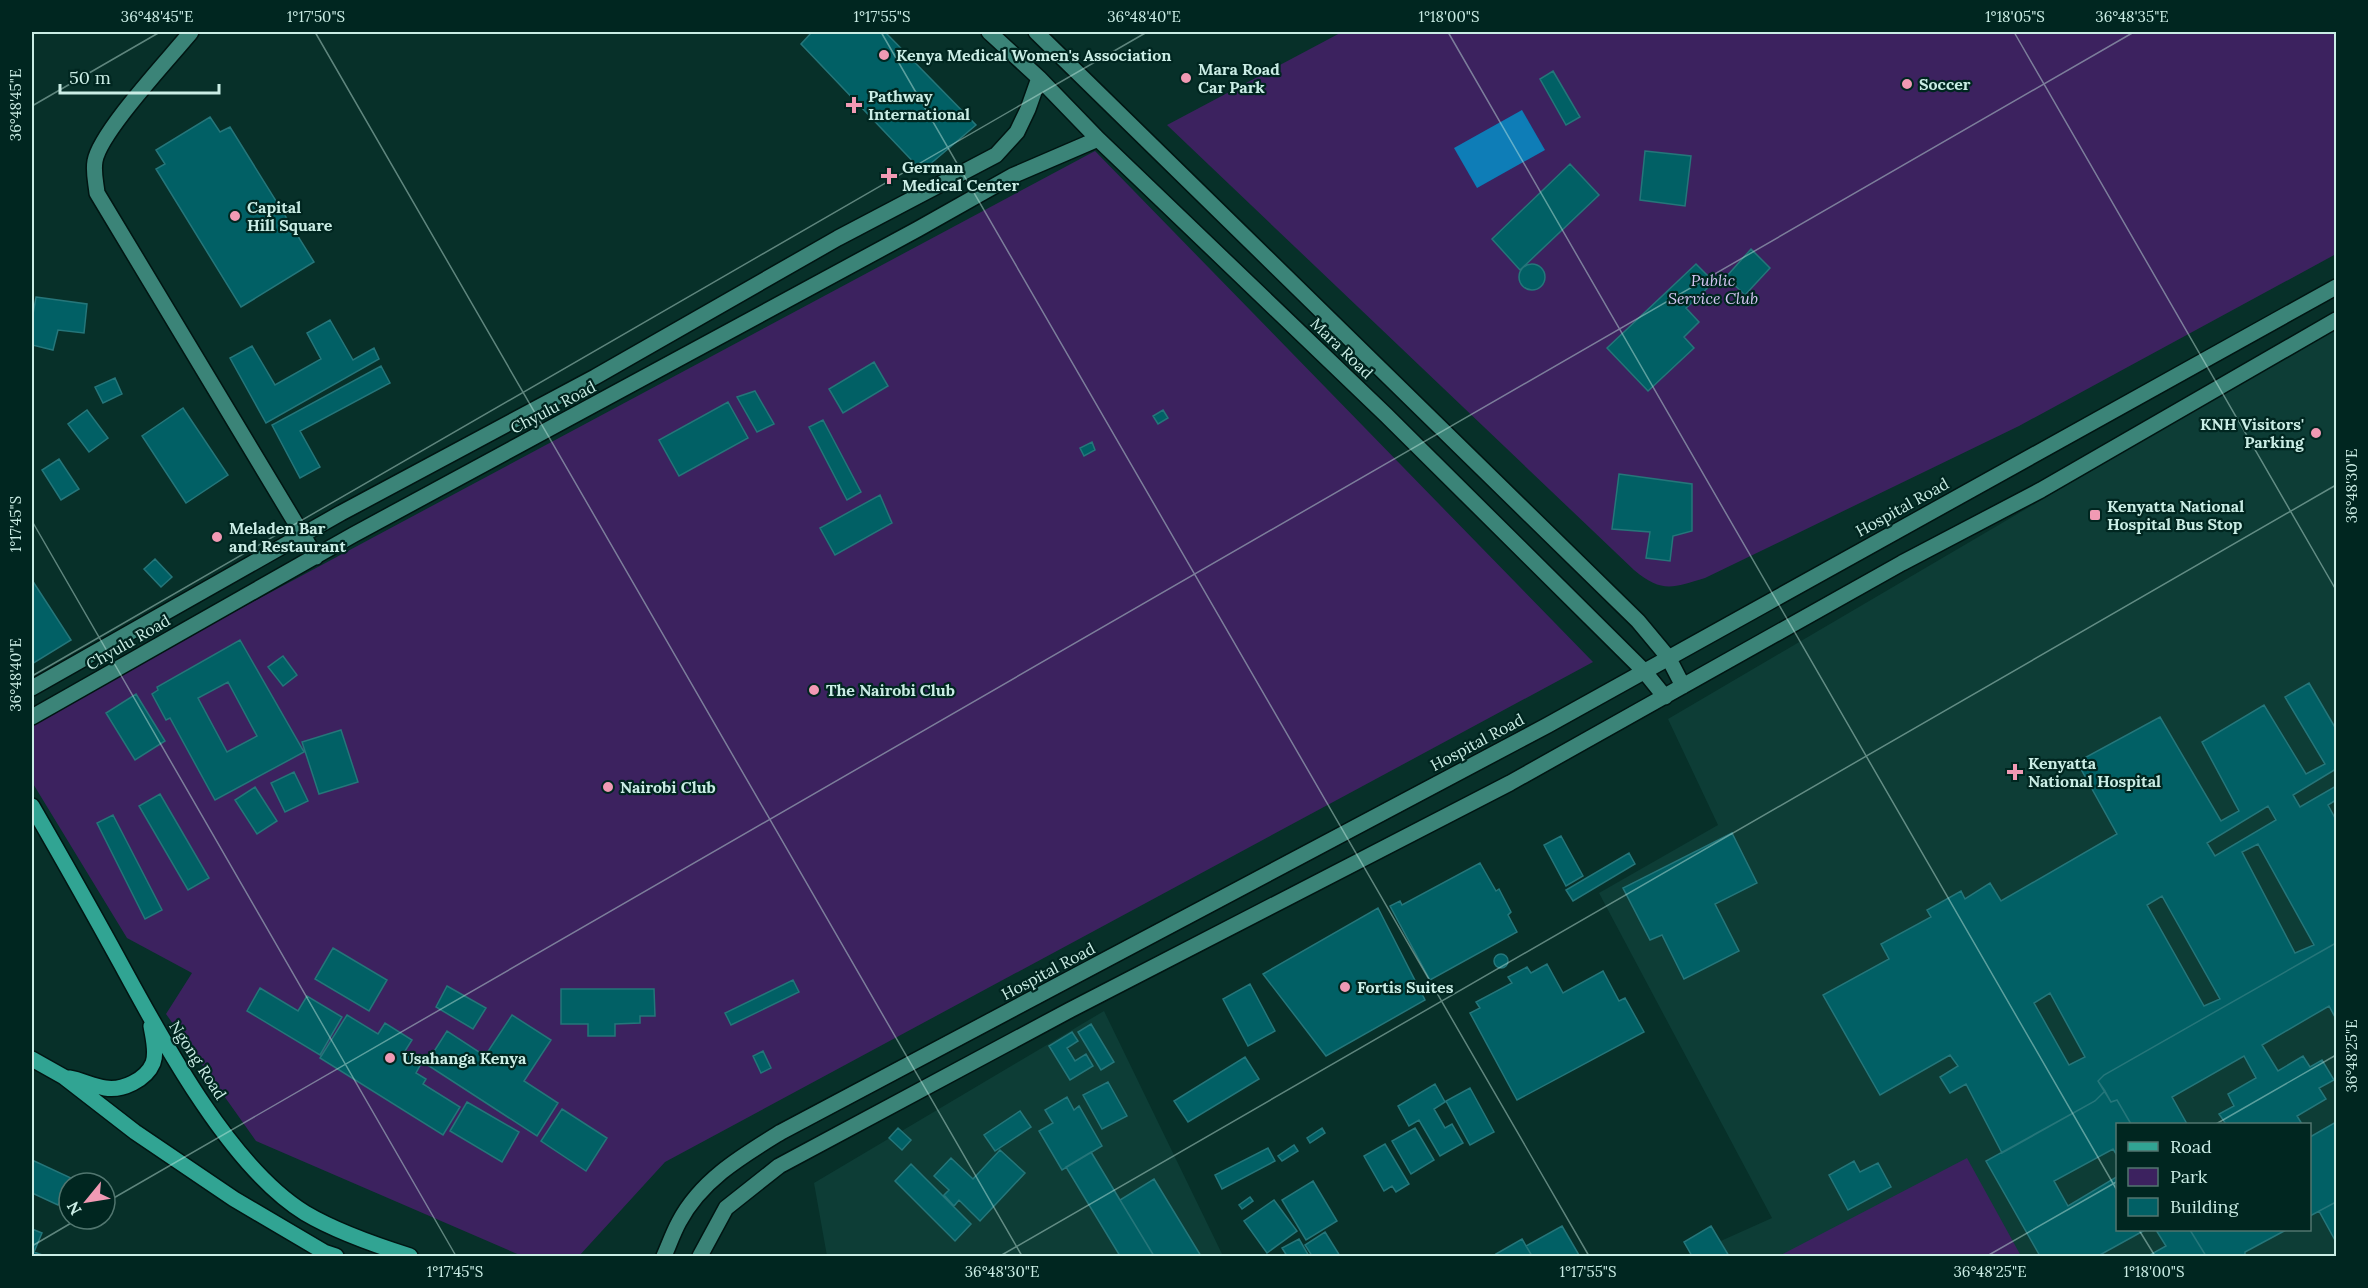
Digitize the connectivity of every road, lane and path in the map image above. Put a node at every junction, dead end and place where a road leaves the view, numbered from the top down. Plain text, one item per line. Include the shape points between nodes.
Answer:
1 (191, 32) edge
2 (989, 32) edge
3 (1036, 32) edge
4 (1039, 78) junction
5 (1098, 139) junction
6 (2337, 287) edge
7 (2337, 320) edge
8 (303, 536) junction
9 (316, 556) junction
10 (1668, 657) junction
11 (1644, 671) junction
12 (1683, 686) junction
13 (32, 688) edge
14 (1665, 697) junction
15 (32, 717) edge
16 (32, 806) edge
17 (150, 1020) junction
18 (32, 1059) edge
19 (64, 1077) junction
20 (327, 1255) edge
21 (410, 1257) edge
22 (664, 1257) edge
23 (700, 1257) edge

1 - 8 street via 105,136 95,160 94,175 98,193
2 - 4 street, Mara Road
3 - 10 street, Mara Road via 1638,621
4 - 5 street, Mara Road
4 - 8 street, Chyulu Road via 1017,132 996,155 838,238 595,377
5 - 9 street, Chyulu Road via 1012,176
5 - 11 street, Mara Road via 1386,415
6 - 10 street, Hospital Road
7 - 12 street via 2041,490
8 - 9 street
8 - 13 street, Chyulu Road
9 - 15 street, Chyulu Road
10 - 11 street, Hospital Road
10 - 12 street, Mara Road
11 - 14 street, Mara Road
11 - 22 street, Hospital Road via 781,1132 706,1185 678,1223
12 - 14 street
14 - 23 street via 1510,783 1070,1010 779,1166 726,1209
16 - 17 main road, Ngong Road
17 - 19 main road via 155,1048 153,1063 139,1079 121,1087 105,1088
17 - 21 main road, Ngong Road via 225,1134 275,1189 304,1213
18 - 19 main road
19 - 20 main road via 135,1132

